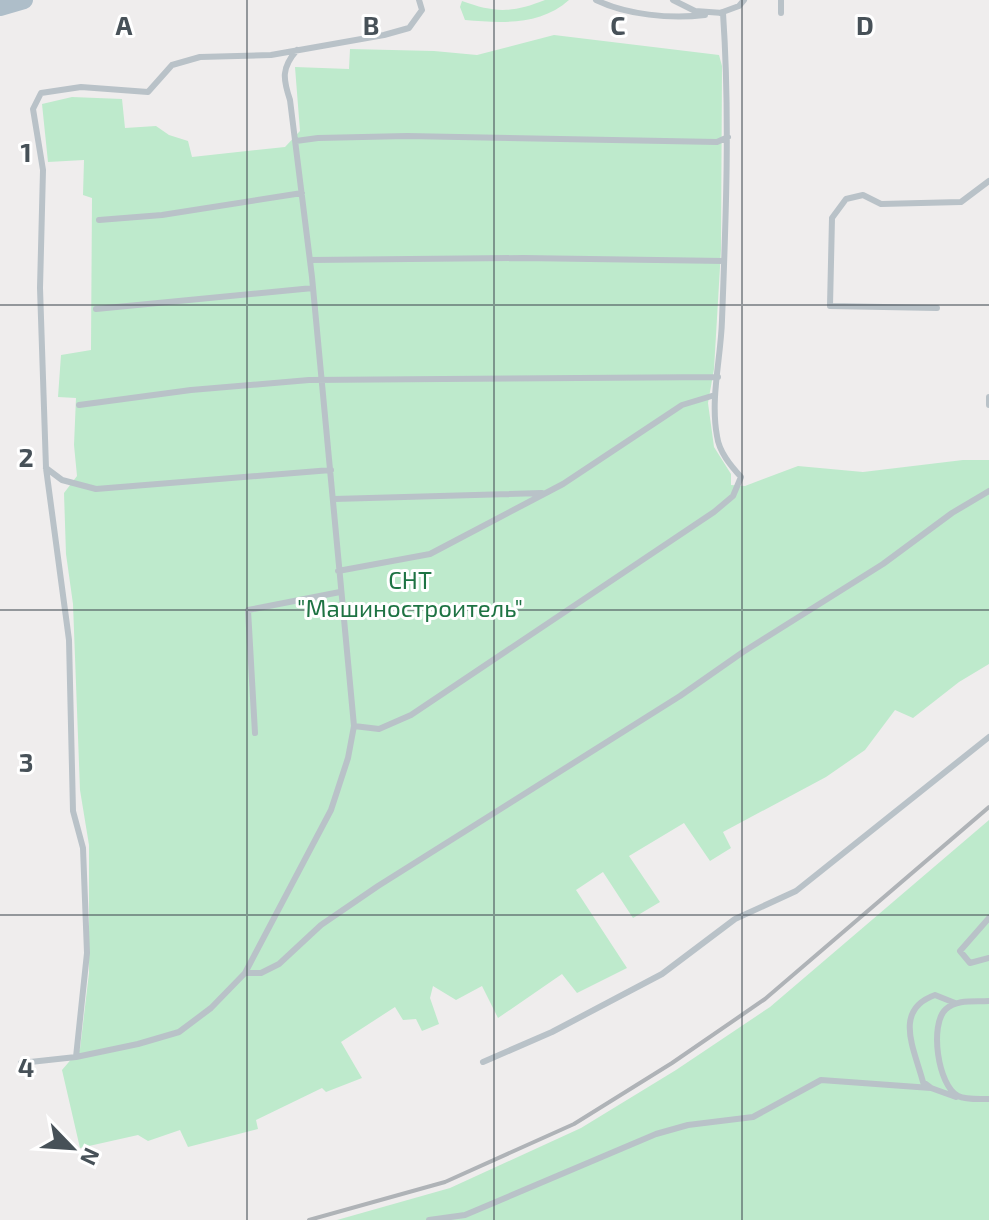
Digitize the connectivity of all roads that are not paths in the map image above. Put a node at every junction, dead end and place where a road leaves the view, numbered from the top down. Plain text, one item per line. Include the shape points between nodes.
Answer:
1 (24, 0) edge
2 (419, 0) edge
3 (596, 0) edge
4 (673, 0) edge
5 (744, 0) edge
6 (781, 0) edge
7 (0, 7) edge
8 (723, 13) junction
9 (781, 13) dead end
10 (299, 49) junction
11 (728, 137) junction
12 (296, 141) junction
13 (989, 181) edge
14 (302, 193) junction
15 (99, 220) dead end
16 (310, 260) junction
17 (724, 261) junction
18 (313, 288) junction
19 (937, 308) dead end
20 (96, 309) dead end
21 (718, 377) junction
22 (322, 381) junction
23 (715, 395) junction
24 (989, 397) edge
25 (79, 405) dead end
26 (989, 405) edge
27 (46, 468) junction
28 (331, 470) junction
29 (989, 491) edge
30 (546, 493) junction
31 (334, 499) junction
32 (338, 571) junction
33 (340, 592) junction
34 (354, 726) junction
35 (255, 733) dead end
36 (989, 737) edge
37 (989, 918) edge
38 (989, 958) edge
39 (245, 973) junction
40 (989, 1001) edge
41 (955, 1003) junction
42 (76, 1057) junction
43 (483, 1062) dead end
44 (21, 1063) dead end
45 (931, 1088) junction
46 (960, 1098) junction
47 (989, 1099) edge
48 (429, 1220) edge

1 - 7 main road
2 - 10 lane via 422,10 409,28
3 - 8 lane via 616,9 688,17
4 - 8 lane via 695,11
5 - 8 lane
6 - 9 lane
8 - 11 lane
10 - 12 lane via 286,62 283,78
10 - 27 lane via 200,57 172,65 148,92 81,87 41,93 33,109 43,170 40,288
11 - 12 lane via 717,142 407,136
11 - 17 lane
12 - 14 lane
13 - 19 lane via 961,202 881,204 863,195 846,199 832,218 830,306
14 - 15 lane
14 - 16 lane
16 - 17 lane
16 - 18 lane
17 - 21 lane
18 - 20 lane
18 - 22 lane
21 - 22 lane
21 - 23 lane
22 - 25 lane
22 - 28 lane
23 - 30 lane via 682,405
23 - 34 lane via 717,438 727,462 741,477 733,496 411,715 379,729
24 - 26 lane
27 - 28 lane via 62,480 96,489
27 - 42 lane via 69,640 73,811 83,848 87,953
28 - 31 lane
29 - 39 lane via 594,752 378,886 321,925 279,964 261,973
30 - 31 lane
30 - 32 lane via 430,554
31 - 32 lane
32 - 33 lane
33 - 34 lane
33 - 35 lane via 248,610
34 - 39 lane via 331,810
36 - 43 lane via 796,891 735,919 662,974
37 - 38 lane via 960,951 970,963
39 - 42 lane via 179,1032
40 - 41 lane
41 - 45 lane via 935,995 915,1005 909,1017 923,1082
41 - 46 lane via 943,1012 937,1027 947,1088
42 - 44 lane
45 - 46 lane
45 - 48 lane via 821,1080 753,1117 656,1134 465,1215
46 - 47 lane

